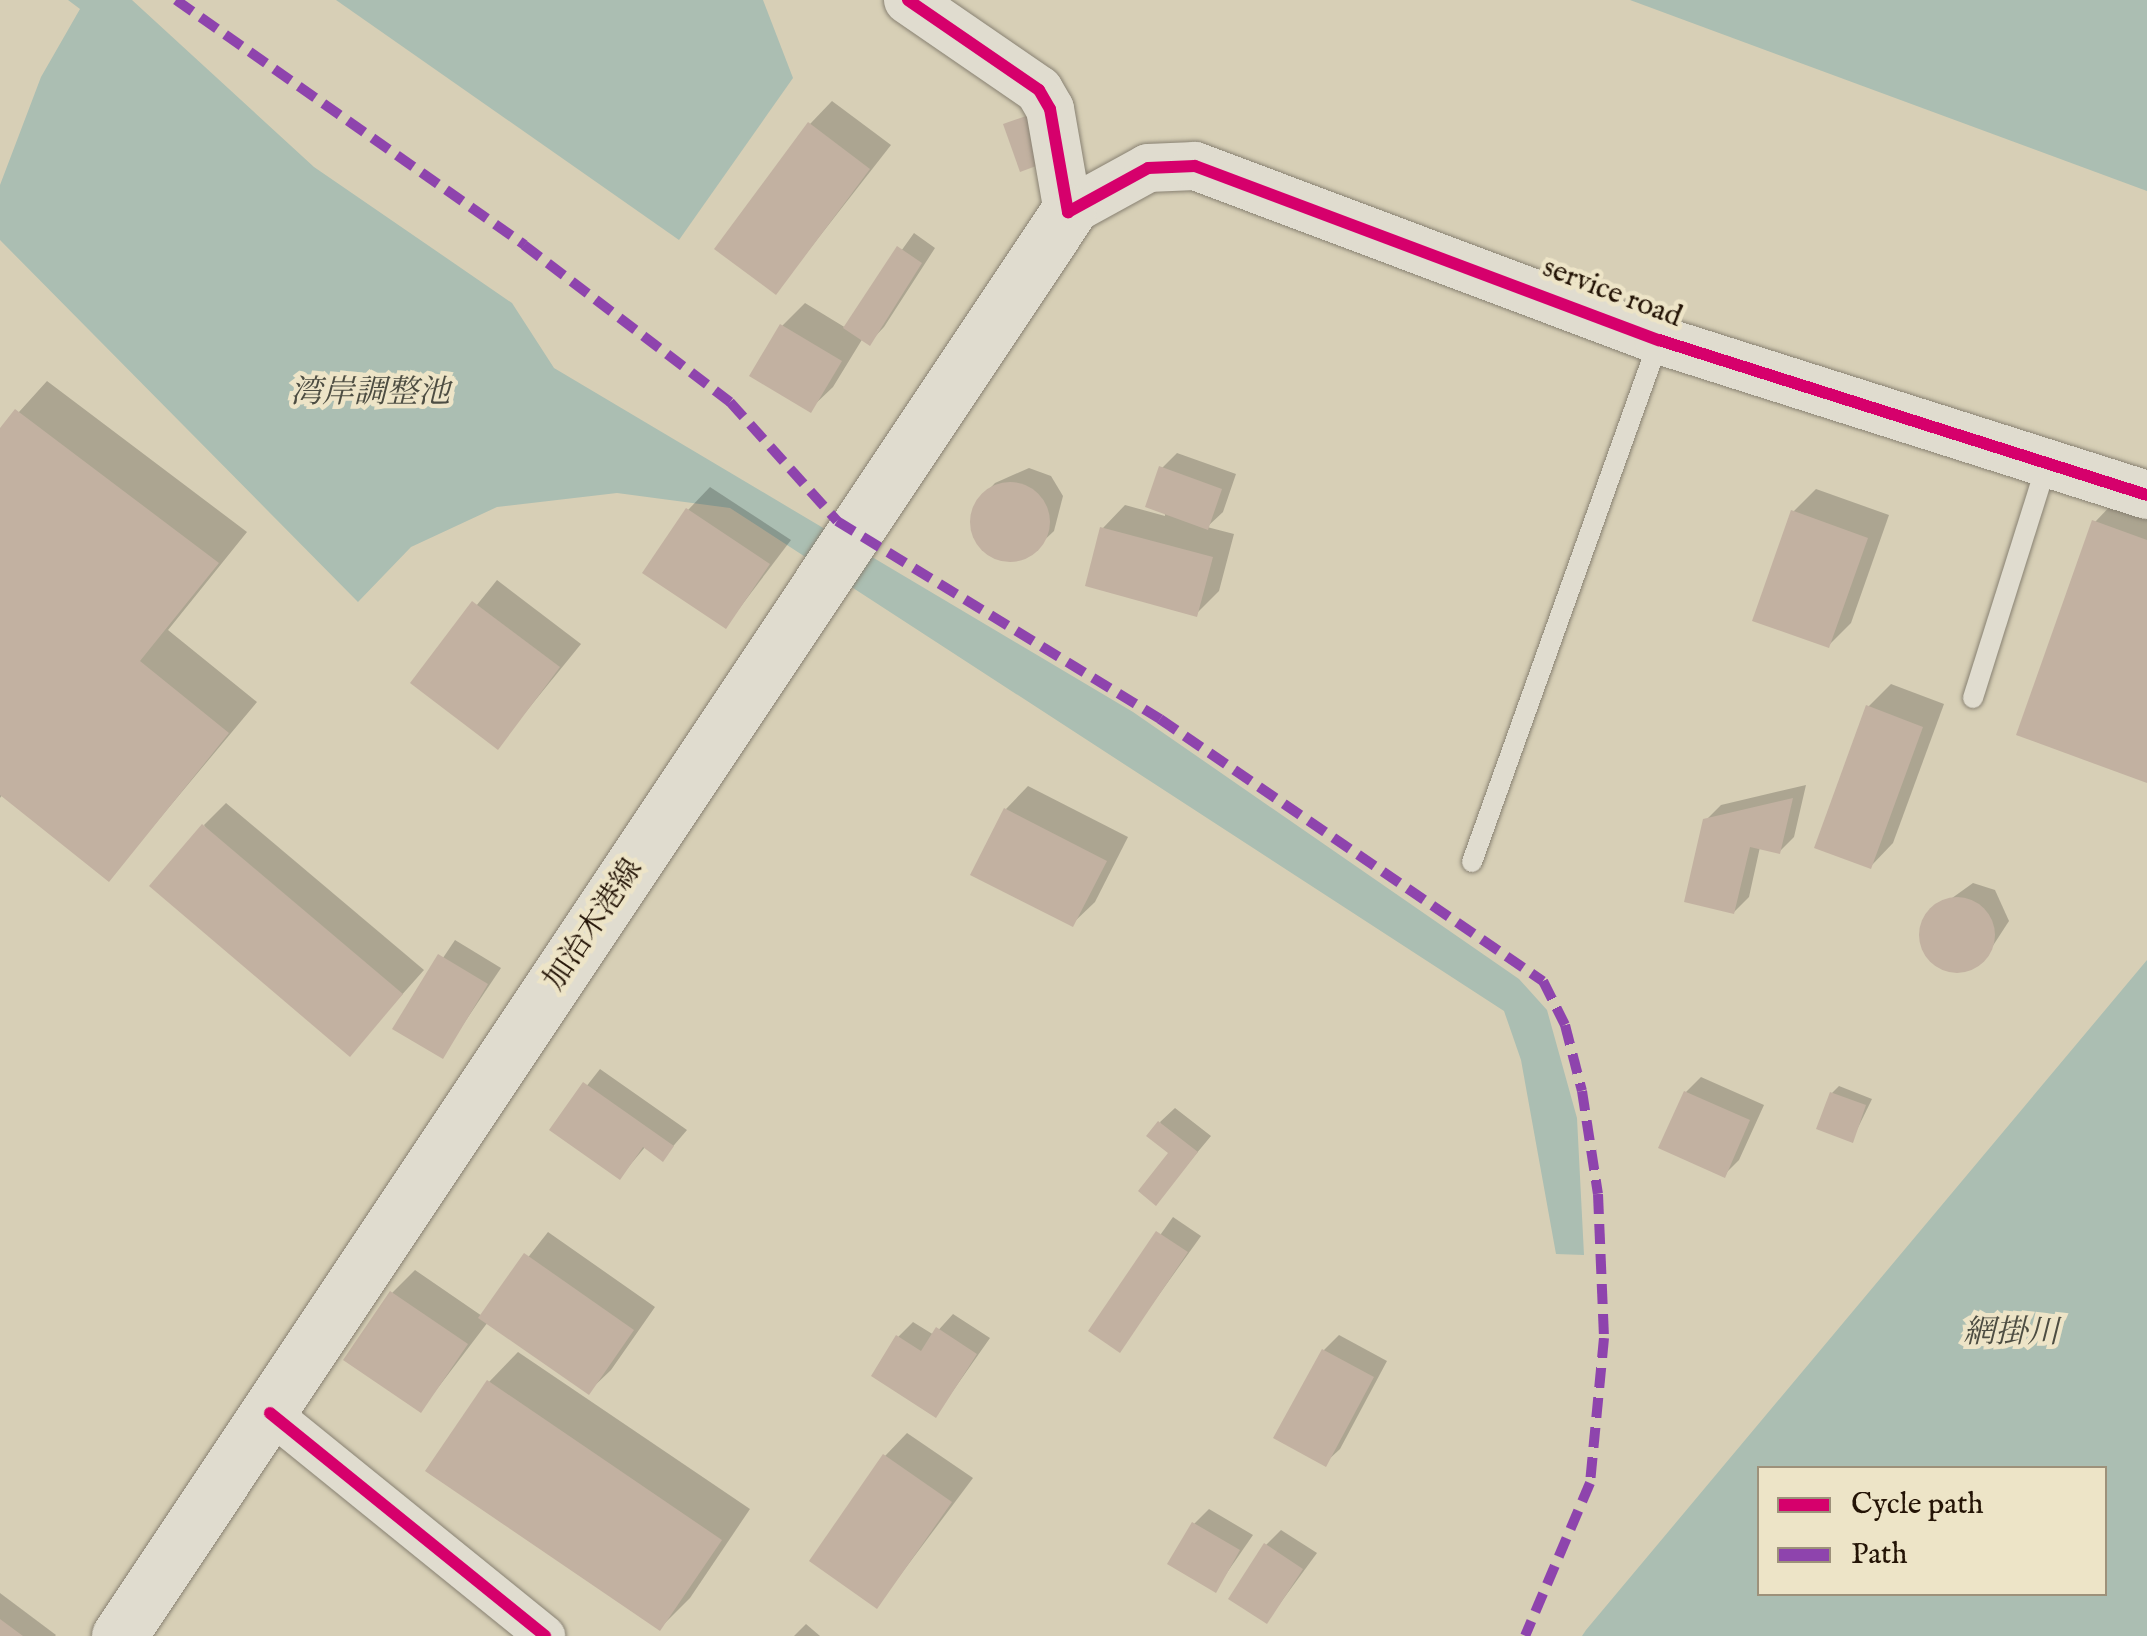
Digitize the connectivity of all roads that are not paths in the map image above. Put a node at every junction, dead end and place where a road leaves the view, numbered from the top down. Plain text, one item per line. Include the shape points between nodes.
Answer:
1 (908, 0) edge
2 (1068, 212) junction
3 (1659, 340) junction
4 (2047, 463) junction
5 (2147, 495) edge
6 (1973, 698) dead end
7 (1472, 862) dead end
8 (270, 1412) junction
9 (134, 1630) edge
10 (544, 1636) edge

1 - 2 street via 1039,90 1050,109
2 - 3 street, service road via 1148,168 1195,166
2 - 8 main road, 加治木港線
3 - 4 street, service road
3 - 7 lane
4 - 5 street, service road
4 - 6 lane
8 - 9 main road, 加治木港線
8 - 10 street

